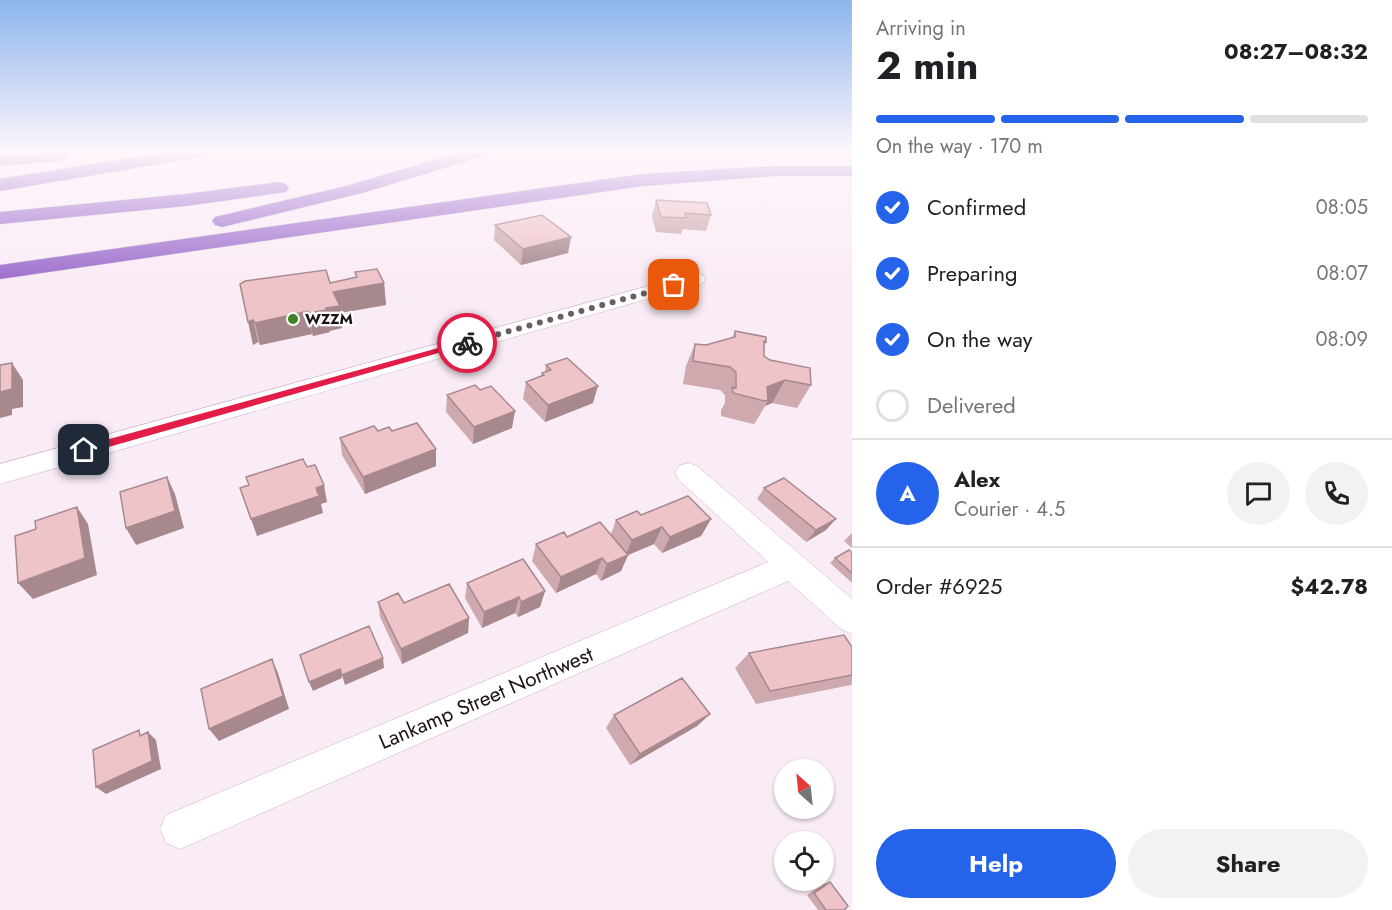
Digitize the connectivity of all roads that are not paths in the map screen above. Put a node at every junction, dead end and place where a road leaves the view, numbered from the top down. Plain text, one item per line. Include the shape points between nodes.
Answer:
1 (231, 194) edge
2 (328, 194) edge
3 (542, 194) edge
4 (572, 194) edge
5 (0, 218) edge
6 (0, 267) edge
7 (0, 272) edge
8 (696, 279) dead end
9 (0, 293) edge
10 (688, 473) dead end
11 (0, 474) edge
12 (791, 566) junction
13 (852, 619) edge
14 (180, 829) dead end

1 - 5 highway
2 - 6 highway via 182,230
3 - 7 highway
4 - 9 highway
8 - 11 street
10 - 12 street
12 - 13 street
12 - 14 street, Lankamp Street Northwest

